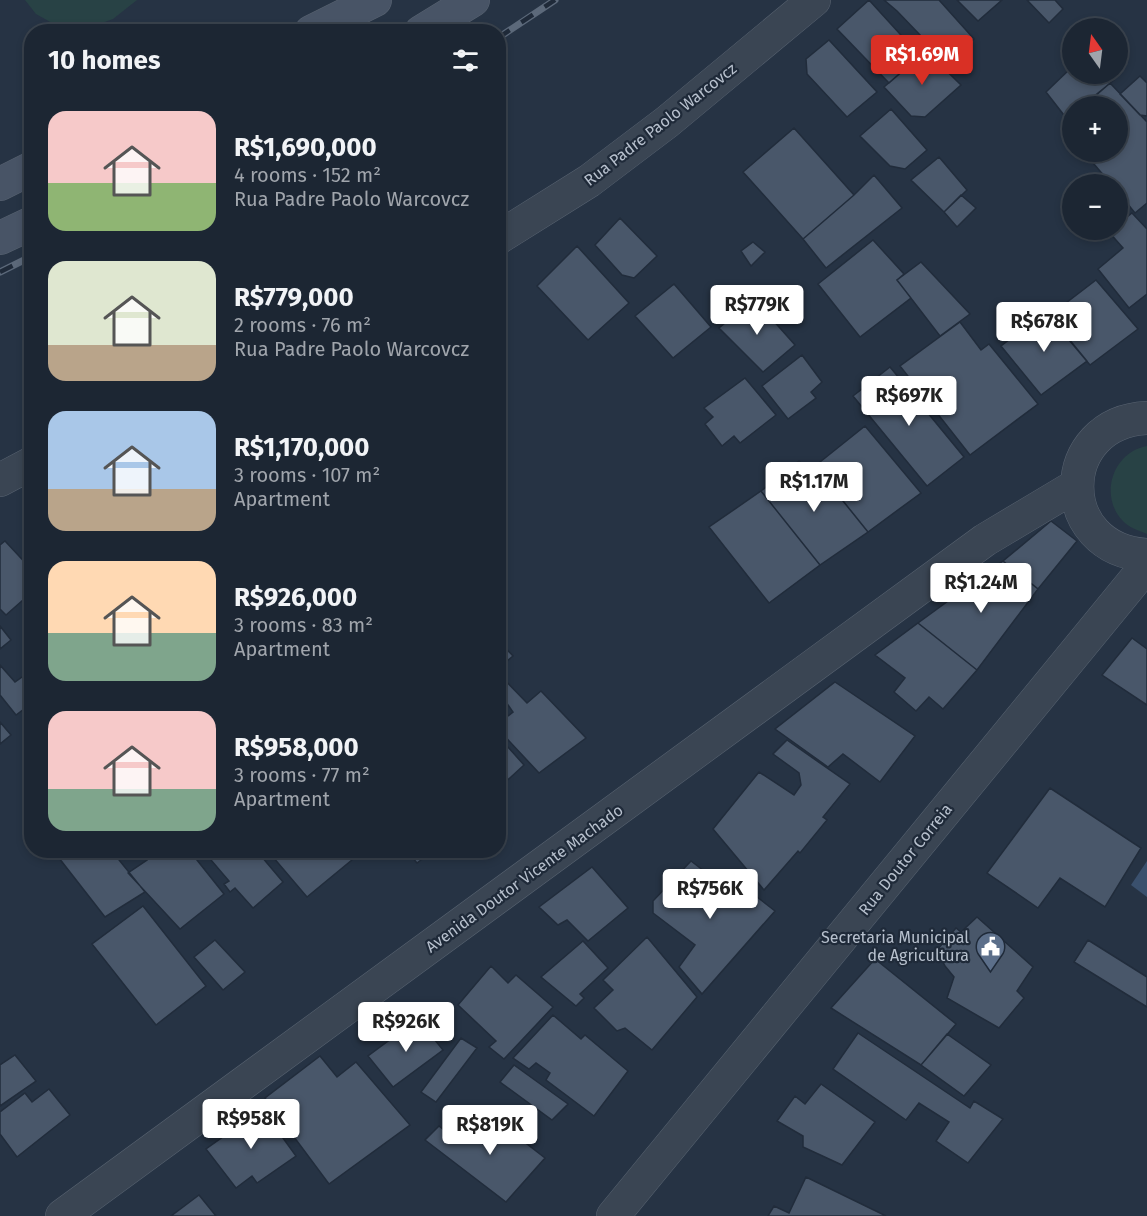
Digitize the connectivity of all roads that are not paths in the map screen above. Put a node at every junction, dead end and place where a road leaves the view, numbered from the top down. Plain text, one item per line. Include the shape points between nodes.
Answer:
1 (375, 0) edge
2 (473, 0) edge
3 (814, 0) edge
4 (326, 24) edge
5 (434, 24) edge
6 (24, 172) edge
7 (0, 184) edge
8 (24, 226) edge
9 (506, 233) edge
10 (0, 238) edge
11 (1142, 415) edge
12 (24, 467) edge
13 (0, 480) edge
14 (1079, 498) junction
15 (1109, 545) junction
16 (1147, 555) edge
17 (1147, 565) edge
18 (1106, 614) junction
19 (62, 1216) edge
20 (612, 1216) edge

1 - 4 main road
2 - 5 main road
3 - 9 street, Rua Padre Paolo Warcovcz via 589,182
6 - 7 main road
8 - 10 main road
11 - 14 street via 1110,427 1092,443 1081,463
12 - 13 street
14 - 15 street via 1091,530
14 - 19 street, Avenida Doutor Vicente Machado via 1024,530 985,540
15 - 16 street via 1131,554
15 - 18 street
17 - 18 street, Rua Doutor Correia
18 - 20 street, Rua Doutor Correia

